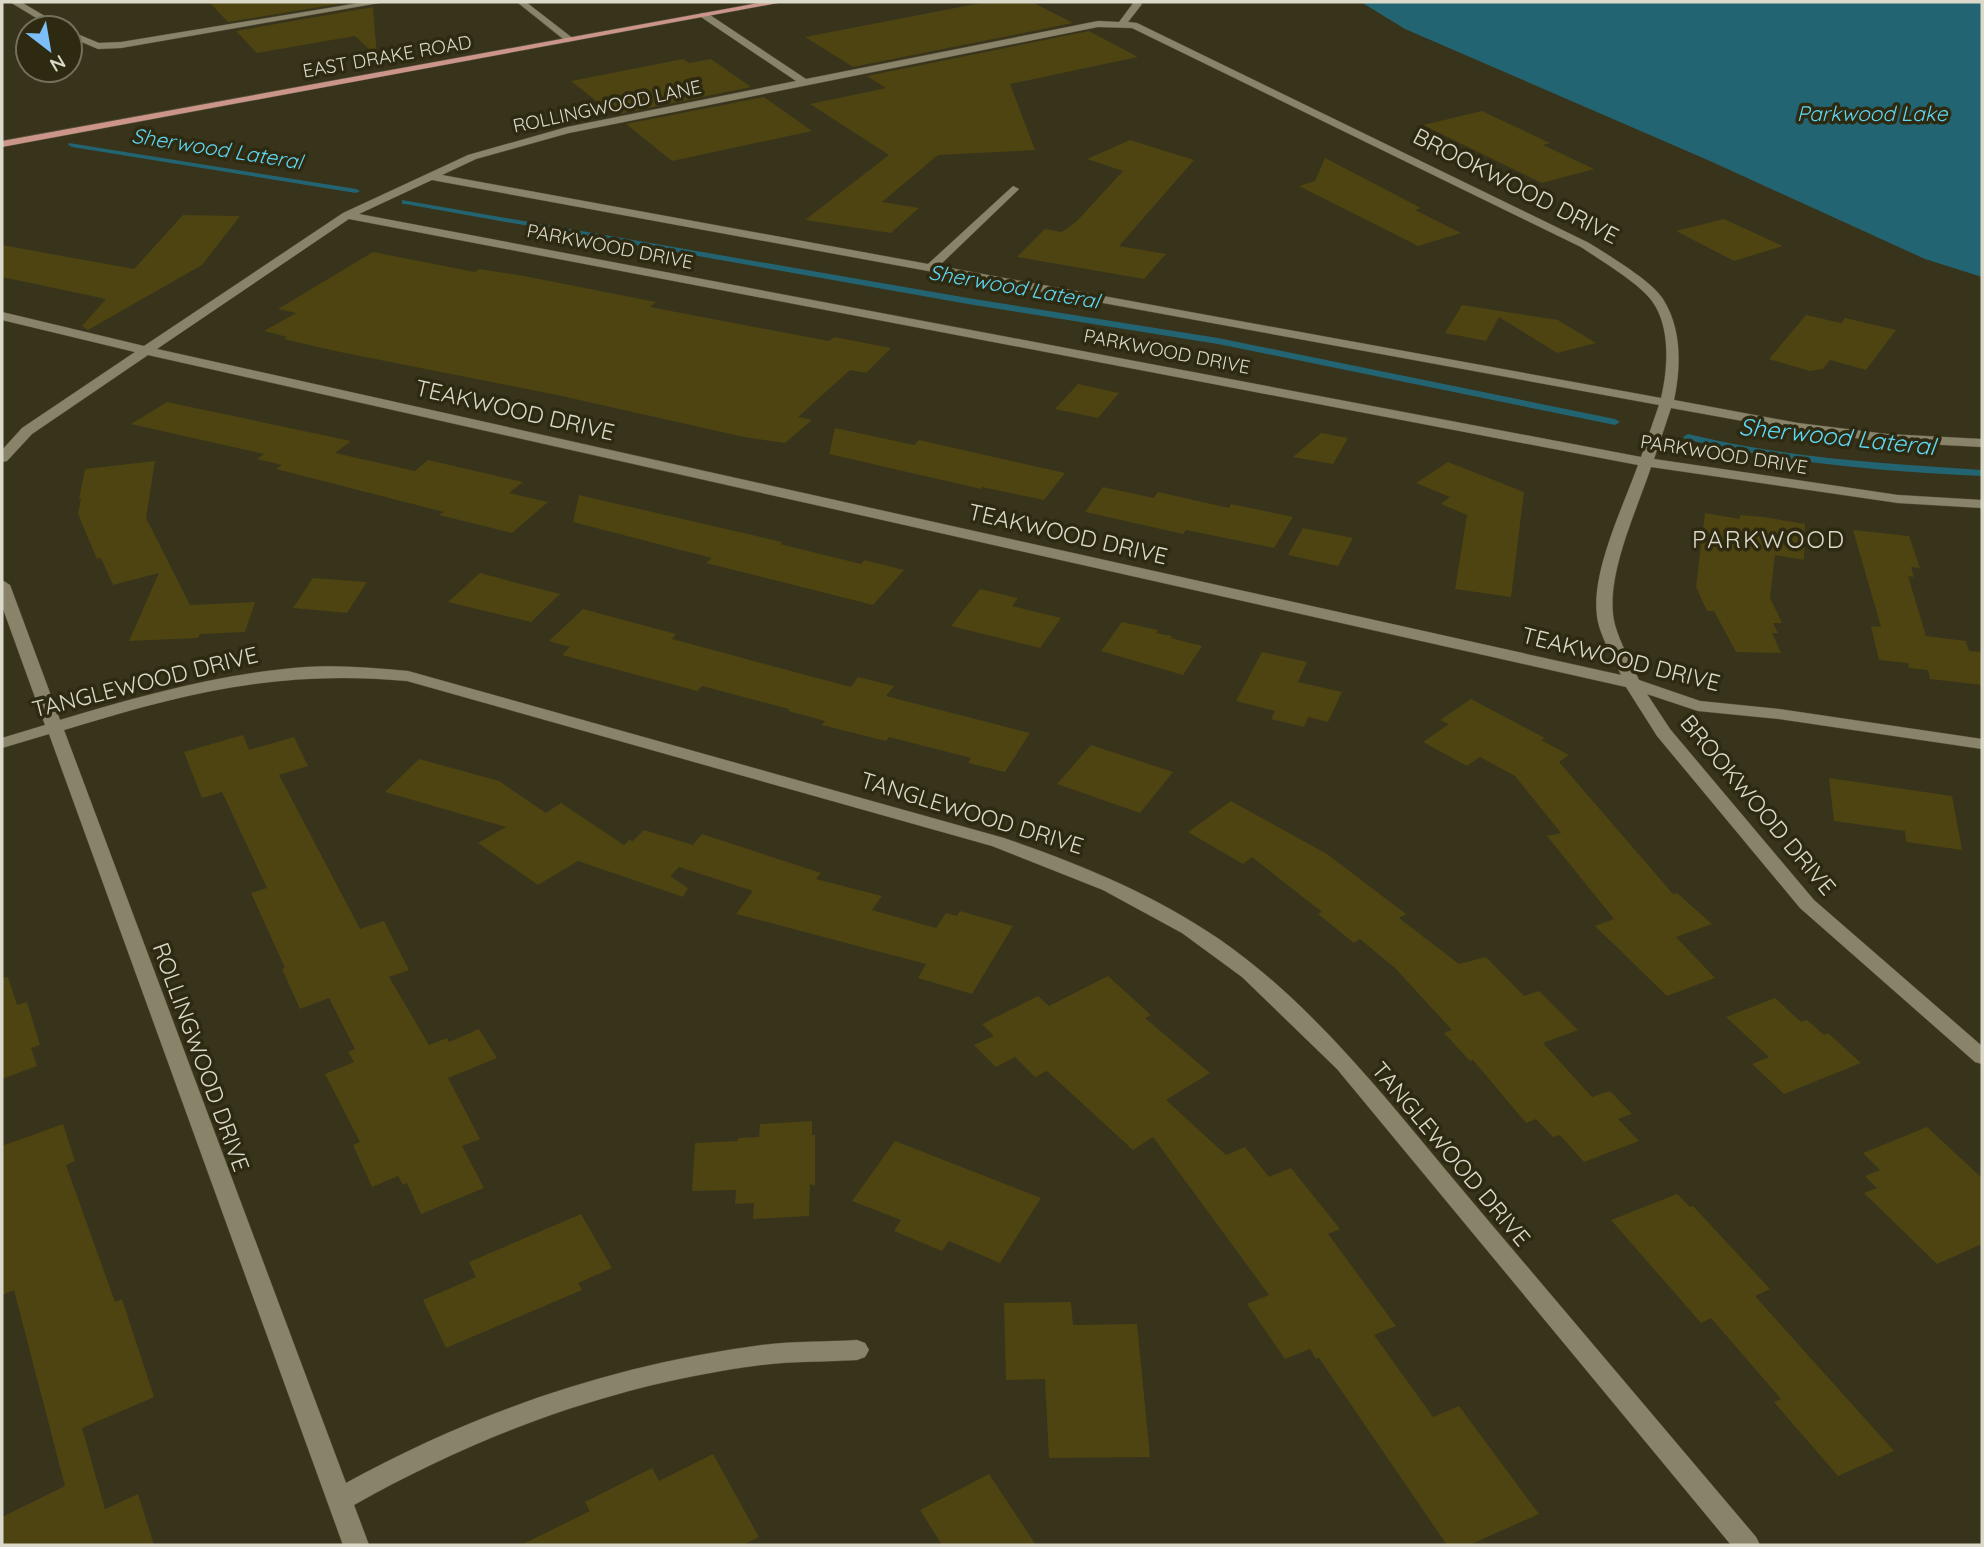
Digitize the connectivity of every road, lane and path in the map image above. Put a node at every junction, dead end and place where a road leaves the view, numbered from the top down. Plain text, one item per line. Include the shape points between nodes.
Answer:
1 (15, 2) edge
2 (380, 2) edge
3 (521, 2) edge
4 (778, 2) edge
5 (1137, 4) dead end
6 (36, 14) edge
7 (704, 15) junction
8 (1124, 23) junction
9 (84, 40) edge
10 (570, 40) junction
11 (804, 83) junction
12 (2, 144) edge
13 (429, 176) junction
14 (1013, 189) dead end
15 (347, 215) junction
16 (930, 268) junction
17 (2, 316) edge
18 (147, 351) junction
19 (1667, 401) junction
20 (1982, 443) edge
21 (1649, 456) junction
22 (2, 458) edge
23 (1982, 504) edge
24 (2, 585) edge
25 (1632, 683) junction
26 (53, 728) junction
27 (2, 743) edge
28 (1982, 744) edge
29 (1982, 1058) edge
30 (857, 1350) dead end
31 (339, 1500) junction
32 (356, 1545) edge
33 (1747, 1545) edge

1 - 6 street
2 - 9 street via 121,45 98,46
3 - 10 street
4 - 7 main road, EAST DRAKE ROAD
5 - 8 street
7 - 10 main road, EAST DRAKE ROAD
7 - 11 street
8 - 11 street, ROLLINGWOOD LANE via 1098,24
8 - 19 street, BROOKWOOD DRIVE via 1548,227 1617,266 1657,299 1666,320 1673,352
10 - 12 main road, EAST DRAKE ROAD
11 - 13 street, ROLLINGWOOD LANE via 567,130 472,157
13 - 15 street, ROLLINGWOOD LANE
13 - 16 street, PARKWOOD DRIVE
14 - 16 street
15 - 18 street, ROLLINGWOOD LANE
15 - 21 street, PARKWOOD DRIVE
16 - 19 street, PARKWOOD DRIVE
17 - 18 street, TEAKWOOD DRIVE
18 - 22 street via 27,431
18 - 25 street, TEAKWOOD DRIVE
19 - 20 street, PARKWOOD DRIVE via 1798,427
19 - 21 street, BROOKWOOD DRIVE
21 - 23 street, PARKWOOD DRIVE via 1885,497
21 - 25 street, BROOKWOOD DRIVE via 1609,570 1604,602 1606,625
24 - 26 street, ROLLINGWOOD DRIVE
25 - 28 street, TEAKWOOD DRIVE via 1698,706 1779,713
25 - 29 street, BROOKWOOD DRIVE via 1663,732 1807,905
26 - 27 street, TANGLEWOOD DRIVE
26 - 31 street, ROLLINGWOOD DRIVE
26 - 33 street, TANGLEWOOD DRIVE via 267,676 354,671 408,676 998,842 1116,887 1215,946 1285,1005 1344,1064
30 - 31 street via 763,1355 657,1372 577,1392 484,1426 391,1469
31 - 32 street, ROLLINGWOOD DRIVE

